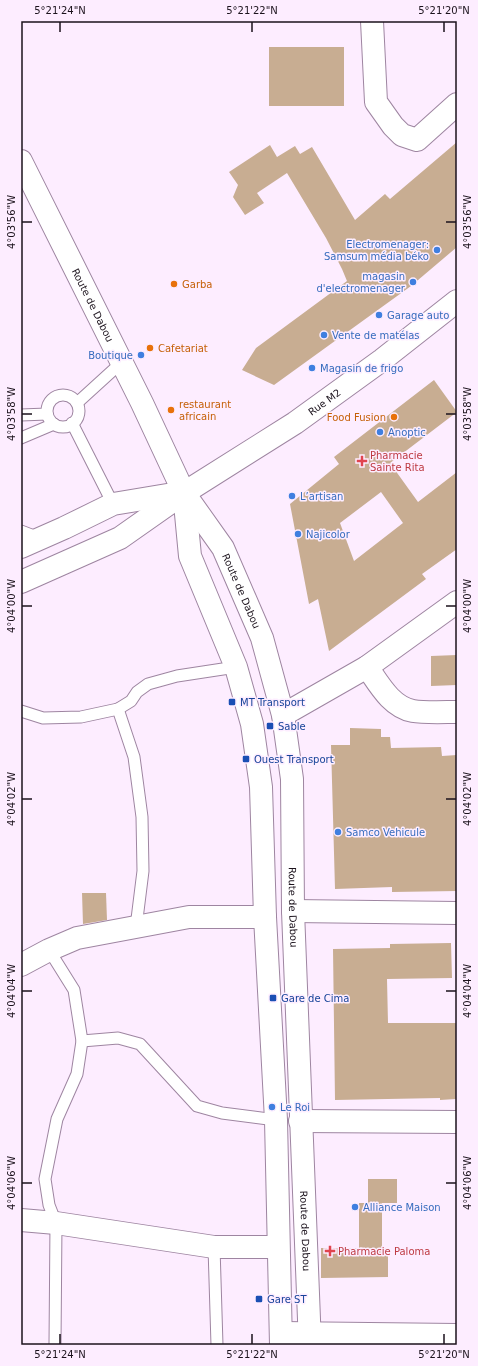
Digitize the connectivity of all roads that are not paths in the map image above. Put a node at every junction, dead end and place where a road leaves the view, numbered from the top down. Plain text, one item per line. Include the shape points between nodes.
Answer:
1 (372, 21) edge
2 (457, 104) edge
3 (21, 161) edge
4 (457, 301) edge
5 (122, 362) junction
6 (77, 403) junction
7 (47, 414) junction
8 (21, 415) edge
9 (72, 423) junction
10 (54, 424) junction
11 (21, 438) edge
12 (184, 493) junction
13 (113, 504) junction
14 (21, 532) edge
15 (41, 539) junction
16 (21, 547) edge
17 (21, 582) edge
18 (457, 602) edge
19 (236, 667) junction
20 (367, 667) junction
21 (118, 709) junction
22 (21, 711) edge
23 (457, 712) edge
24 (282, 716) junction
25 (293, 911) junction
26 (457, 913) edge
27 (265, 916) junction
28 (136, 927) junction
29 (50, 950) junction
30 (21, 965) edge
31 (82, 1042) junction
32 (276, 1120) junction
33 (300, 1121) junction
34 (457, 1122) edge
35 (21, 1220) edge
36 (56, 1223) junction
37 (214, 1247) junction
38 (278, 1247) junction
39 (457, 1335) edge
40 (281, 1339) edge
41 (310, 1340) edge
42 (55, 1345) edge
43 (217, 1345) edge

1 - 2 street via 376,102 402,135 416,140
3 - 5 street, Route de Dabou
4 - 12 street, Rue M2 via 382,360 295,423
5 - 6 lane
5 - 12 street, Route de Dabou
6 - 7 lane via 67,395 60,395 50,402
6 - 9 lane via 77,418
7 - 8 lane
7 - 10 lane
9 - 10 lane via 66,426
9 - 13 lane
10 - 11 lane
12 - 13 street
12 - 17 street, Rue M2 via 120,538
12 - 19 street, Route de Dabou via 190,556
12 - 24 street, Route de Dabou via 223,548 262,638
13 - 15 street
14 - 15 lane
15 - 16 street
18 - 20 street
19 - 21 lane via 176,676 148,684 137,692 131,701
19 - 27 street, Route de Dabou via 252,724 261,788
20 - 23 street via 396,704 413,711
20 - 24 street
21 - 22 lane via 81,716 43,718
21 - 28 lane via 134,757 142,817 143,870
24 - 25 street, Route de Dabou via 292,779
25 - 26 street
25 - 33 street, Route de Dabou
27 - 28 street via 189,917
27 - 32 street, Route de Dabou
28 - 29 street via 77,938
29 - 30 street
29 - 31 lane via 74,990
31 - 32 lane via 118,1038 140,1044 197,1106 222,1114
31 - 36 lane via 77,1074 57,1119 45,1179 49,1205
32 - 38 street, Route de Dabou
33 - 34 street
33 - 41 street, Route de Dabou
35 - 36 street
36 - 37 street
36 - 42 lane
37 - 38 street
37 - 43 lane
38 - 40 street, Route de Dabou
39 - 41 street
40 - 41 street

